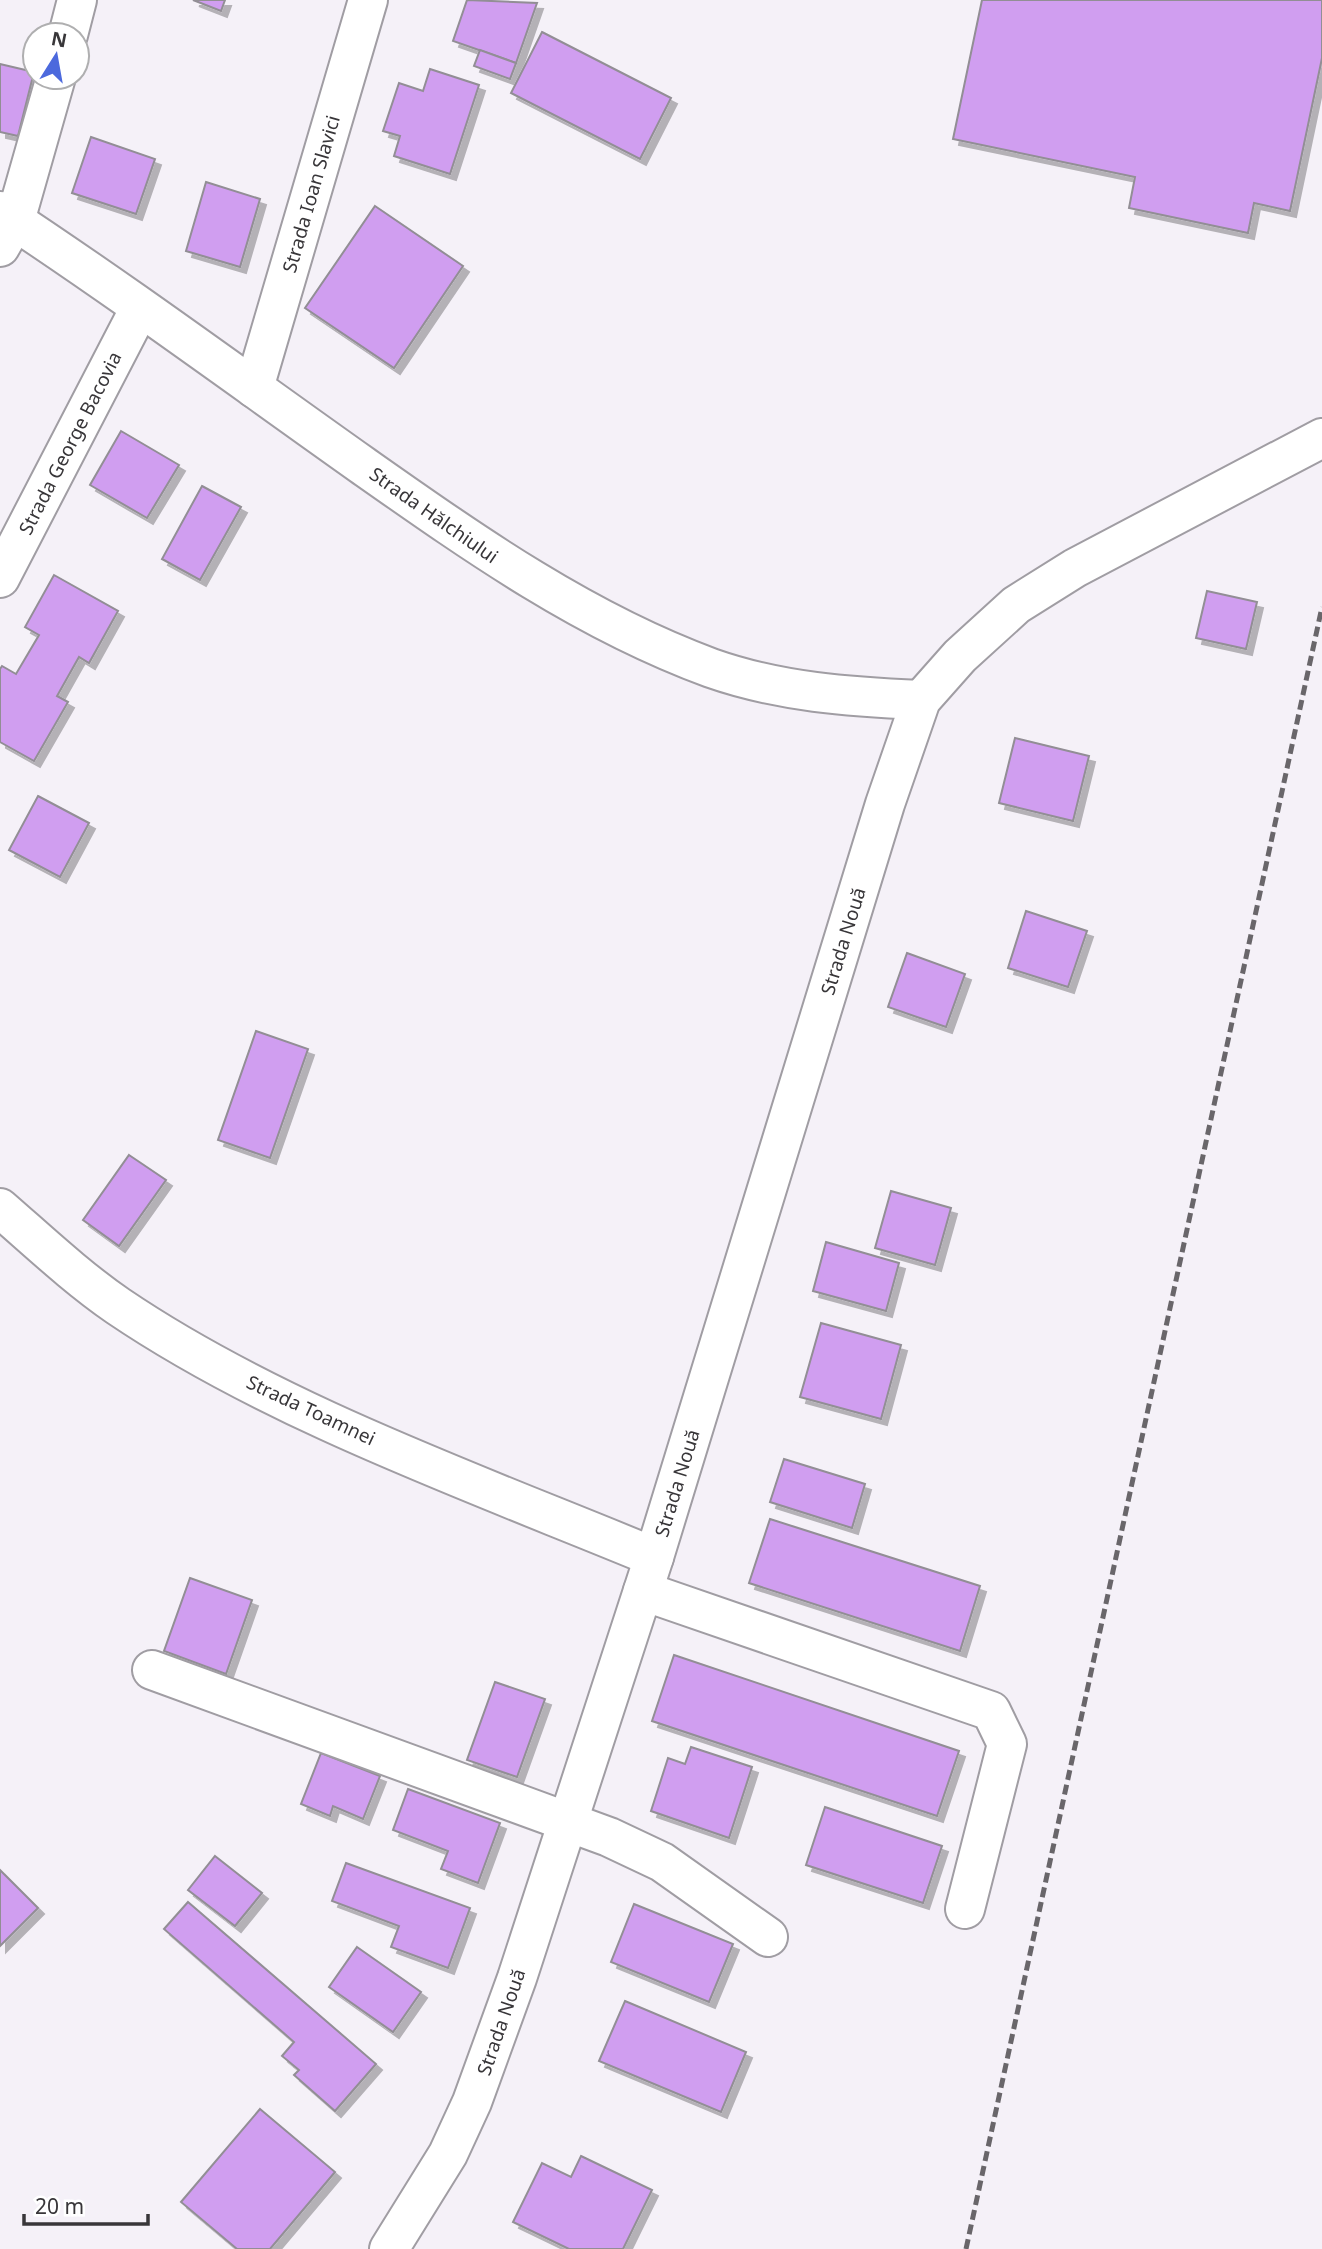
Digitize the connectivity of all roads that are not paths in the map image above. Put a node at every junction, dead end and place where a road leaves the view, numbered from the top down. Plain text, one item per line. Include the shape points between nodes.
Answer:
1 (78, 0) edge
2 (368, 0) edge
3 (72, 21) edge
4 (51, 91) edge
5 (5, 227) edge
6 (140, 308) junction
7 (254, 388) junction
8 (1322, 438) edge
9 (0, 578) edge
10 (921, 700) junction
11 (0, 1208) edge
12 (648, 1574) junction
13 (152, 1670) dead end
14 (568, 1821) junction
15 (965, 1909) dead end
16 (768, 1937) dead end
17 (389, 2249) edge

1 - 3 main road
2 - 7 main road, Strada Ioan Slavici
4 - 5 main road
5 - 6 main road, Strada Hălchiului
6 - 7 main road, Strada Hălchiului
6 - 9 main road, Strada George Bacovia
7 - 10 main road, Strada Hălchiului via 497,559 598,618 713,668 793,690
8 - 10 main road via 1074,568 1016,606 960,656
10 - 12 main road, Strada Nouă
11 - 12 main road, Strada Toamnei via 117,1305 255,1384
12 - 14 main road, Strada Nouă
12 - 15 main road, Strada Toamnei via 991,1710 1007,1744
13 - 14 main road
14 - 16 main road via 662,1862
14 - 17 main road, Strada Nouă via 472,2102 448,2154

